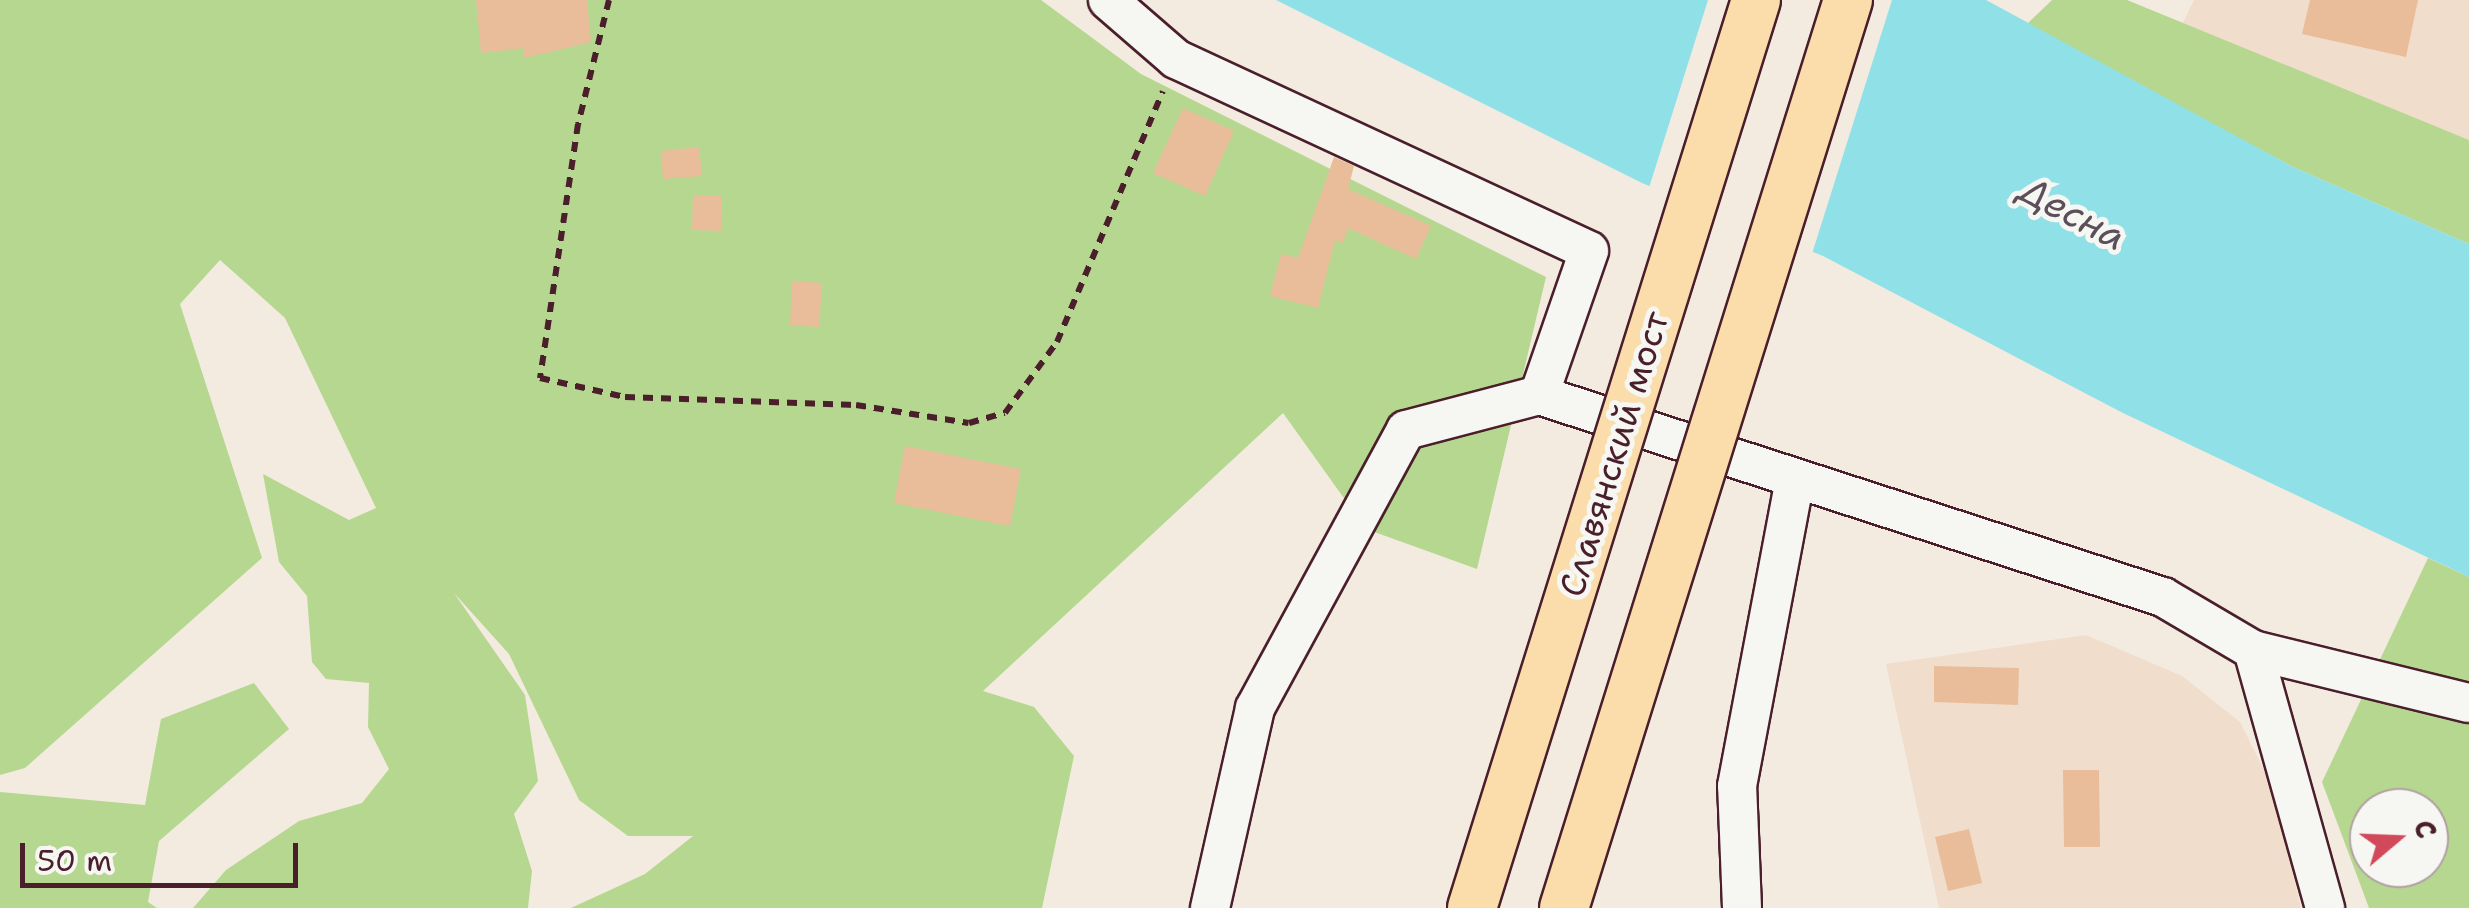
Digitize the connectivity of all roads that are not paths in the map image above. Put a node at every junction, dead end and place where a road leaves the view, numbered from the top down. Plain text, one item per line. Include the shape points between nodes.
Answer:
1 (1108, 0) edge
2 (1756, 0) edge
3 (1848, 0) edge
4 (1539, 395) junction
5 (1794, 484) junction
6 (2253, 650) junction
7 (2469, 702) edge
8 (1210, 908) edge
9 (1472, 908) edge
10 (1564, 908) edge
11 (1742, 908) edge
12 (2326, 908) edge

1 - 4 street via 1176,60 1590,250
2 - 9 main road, Славянский мост, bridge
3 - 10 main road, bridge
4 - 5 street
4 - 8 street via 1406,430 1256,708
5 - 6 street via 2163,597
5 - 11 street via 1737,786
6 - 7 street
6 - 12 street

